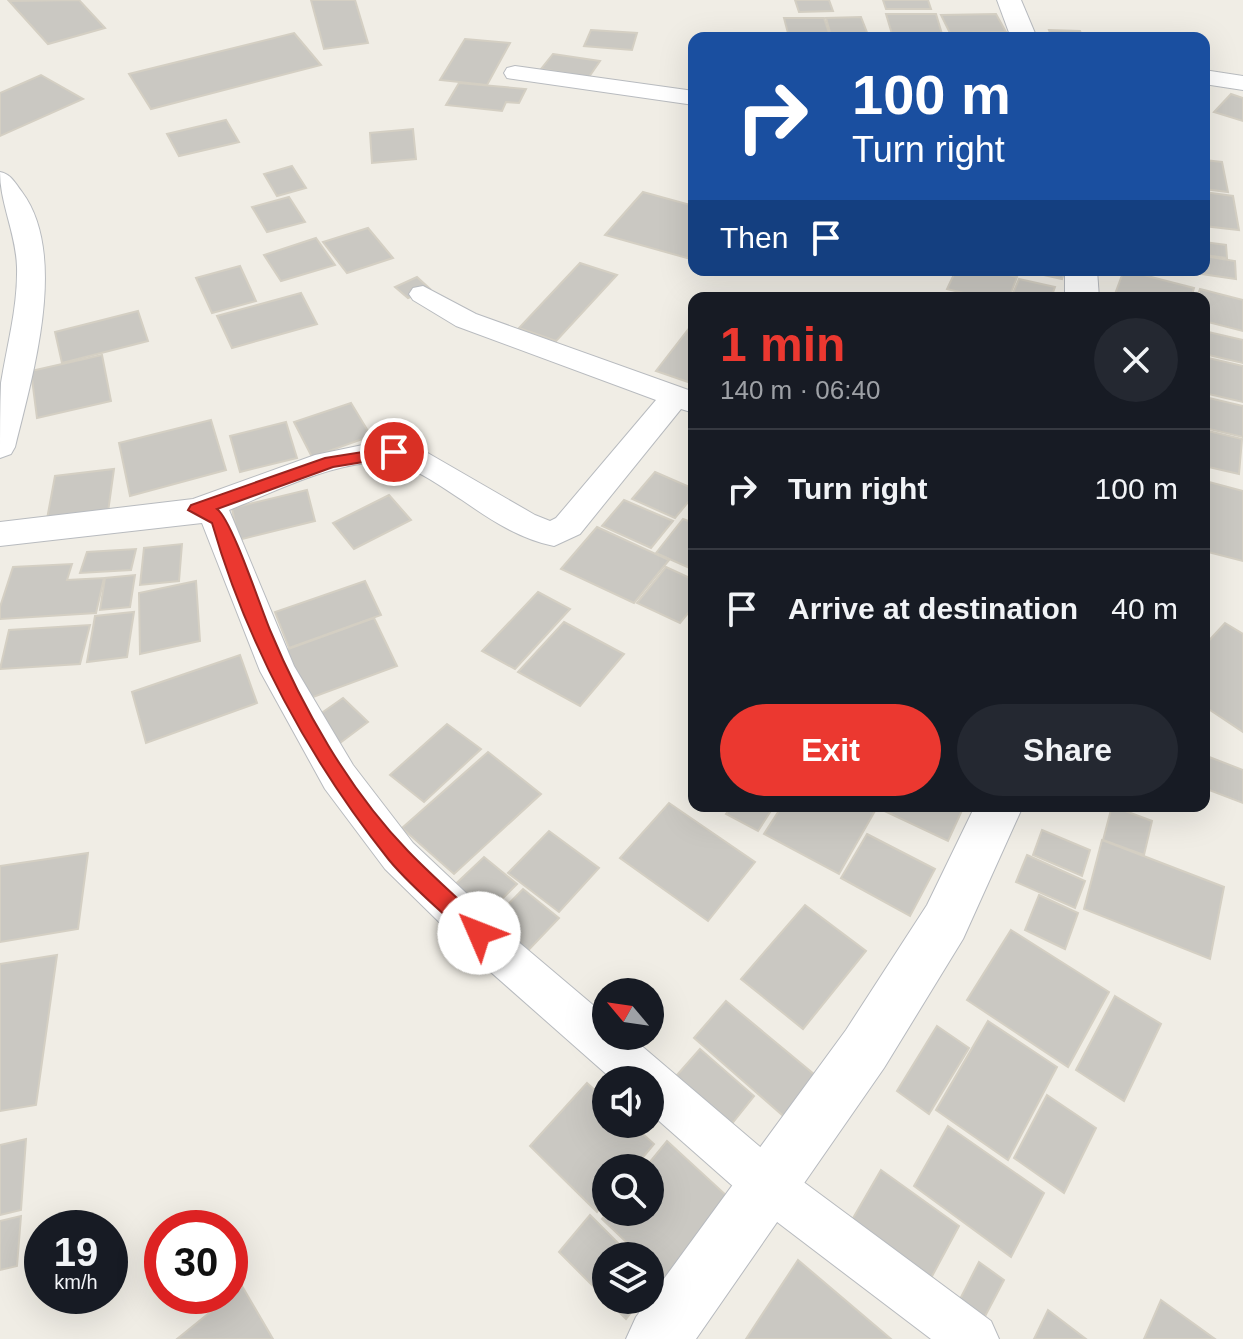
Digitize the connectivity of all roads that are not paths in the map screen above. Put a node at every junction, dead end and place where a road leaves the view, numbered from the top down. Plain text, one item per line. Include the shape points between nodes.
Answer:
1 (1009, 0) edge
2 (1022, 32) edge
3 (515, 73) dead end
4 (1210, 78) edge
5 (1243, 83) edge
6 (688, 97) edge
7 (0, 179) edge
8 (423, 294) dead end
9 (685, 400) edge
10 (0, 447) edge
11 (196, 510) junction
12 (0, 534) edge
13 (996, 812) edge
14 (631, 1066) edge
15 (664, 1095) edge
16 (769, 1186) junction
17 (658, 1339) edge
18 (973, 1339) edge

1 - 2 street
3 - 6 street
4 - 5 street
7 - 10 street via 21,210 29,253 24,346
8 - 9 street via 466,320
9 - 11 street via 568,526 554,534 534,530 436,469 394,452 331,462
11 - 12 street
11 - 14 street via 220,520 278,671 339,777 399,856 500,953
13 - 16 street via 945,922
15 - 16 street
16 - 17 street
16 - 18 street

